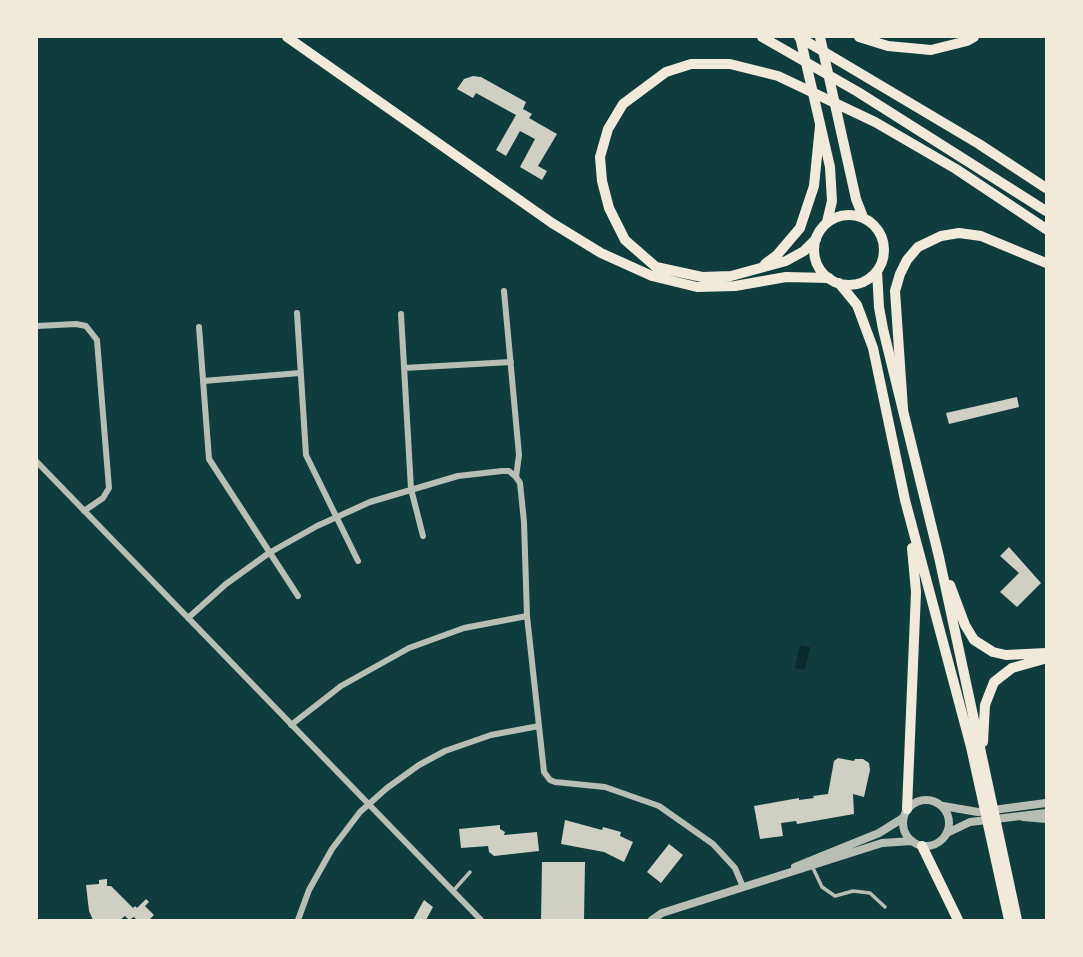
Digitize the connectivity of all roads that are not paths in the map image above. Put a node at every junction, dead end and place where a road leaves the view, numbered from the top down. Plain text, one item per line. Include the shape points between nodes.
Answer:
1 (287, 37) edge
2 (762, 37) edge
3 (799, 37) edge
4 (859, 37) edge
5 (974, 37) edge
6 (816, 41) edge
7 (820, 126) junction
8 (1046, 188) edge
9 (1046, 211) edge
10 (863, 218) junction
11 (827, 222) junction
12 (1046, 229) edge
13 (816, 239) junction
14 (1046, 263) edge
15 (757, 269) junction
16 (877, 271) junction
17 (834, 281) junction
18 (504, 291) dead end
19 (297, 313) dead end
20 (401, 314) dead end
21 (37, 326) edge
22 (199, 327) dead end
23 (511, 362) junction
24 (404, 368) junction
25 (300, 373) junction
26 (203, 381) junction
27 (903, 409) junction
28 (37, 462) edge
29 (516, 477) junction
30 (411, 489) junction
31 (905, 499) junction
32 (84, 511) junction
33 (336, 517) junction
34 (423, 536) dead end
35 (269, 553) junction
36 (939, 557) junction
37 (358, 561) dead end
38 (298, 596) dead end
39 (527, 616) junction
40 (188, 618) junction
41 (1046, 653) edge
42 (1046, 659) edge
43 (292, 725) junction
44 (539, 726) junction
45 (982, 756) junction
46 (984, 788) junction
47 (1046, 803) edge
48 (368, 804) junction
49 (943, 806) junction
50 (1046, 813) edge
51 (905, 814) junction
52 (1018, 817) junction
53 (1046, 820) edge
54 (947, 833) junction
55 (917, 843) junction
56 (997, 851) junction
57 (812, 866) junction
58 (470, 872) dead end
59 (743, 887) junction
60 (452, 891) junction
61 (885, 907) dead end
62 (657, 919) edge
63 (298, 920) edge
64 (481, 920) edge
65 (958, 920) edge
66 (1009, 920) edge
67 (1017, 920) edge

1 - 17 highway via 552,223 601,253 652,276 697,288 786,277
2 - 9 highway
3 - 6 highway
3 - 7 main road
4 - 5 highway via 888,46 931,50
6 - 8 highway
6 - 10 main road
7 - 11 main road via 831,177
7 - 15 highway via 814,186 800,228 777,255
10 - 11 main road via 851,214
10 - 16 main road via 878,229 884,245
11 - 13 main road
12 - 15 highway via 876,122 778,76 730,64 691,64 666,72 623,104 608,129 600,157 609,208 625,240 656,267 702,277
13 - 15 highway via 795,257
13 - 17 main road via 816,261
14 - 27 highway via 970,234 941,236 918,247 907,260 895,291
16 - 17 main road via 860,283
16 - 27 main road via 879,307
17 - 31 main road via 851,295 866,323
18 - 23 street
19 - 25 street
20 - 24 street
21 - 32 street via 86,326 97,340 109,488
22 - 26 street
23 - 24 street
23 - 29 street via 519,455
24 - 30 street
25 - 26 street
25 - 33 street via 306,455
26 - 35 street via 209,459
27 - 36 main road
28 - 32 street
29 - 30 street via 509,471 488,471
29 - 39 street via 524,522
30 - 33 street
30 - 34 street
31 - 46 main road
31 - 51 main road via 916,592
32 - 40 street
33 - 35 street
33 - 37 street
35 - 38 street
35 - 40 street
36 - 41 main road via 974,640 1006,655
36 - 45 main road
39 - 43 street via 464,628 409,648 341,686
39 - 44 street
40 - 43 street
42 - 45 main road via 1012,667 995,681 985,705
43 - 48 street
44 - 48 street via 491,735 445,751
44 - 59 street via 542,765 550,780 605,787 659,806 713,844 735,867
45 - 46 main road
46 - 56 main road
47 - 49 street via 978,812
48 - 60 street
48 - 63 street via 327,858
49 - 51 street via 920,800
49 - 54 street via 950,819
50 - 52 street
51 - 55 street via 906,834
51 - 59 street via 880,833
52 - 53 street
52 - 54 street via 970,822
54 - 55 street via 937,844
55 - 57 street via 882,843
55 - 65 main road
56 - 66 main road
56 - 67 main road
57 - 59 street
57 - 61 lane via 822,887 835,897 853,891 870,893
58 - 60 lane
59 - 62 street
60 - 64 street

